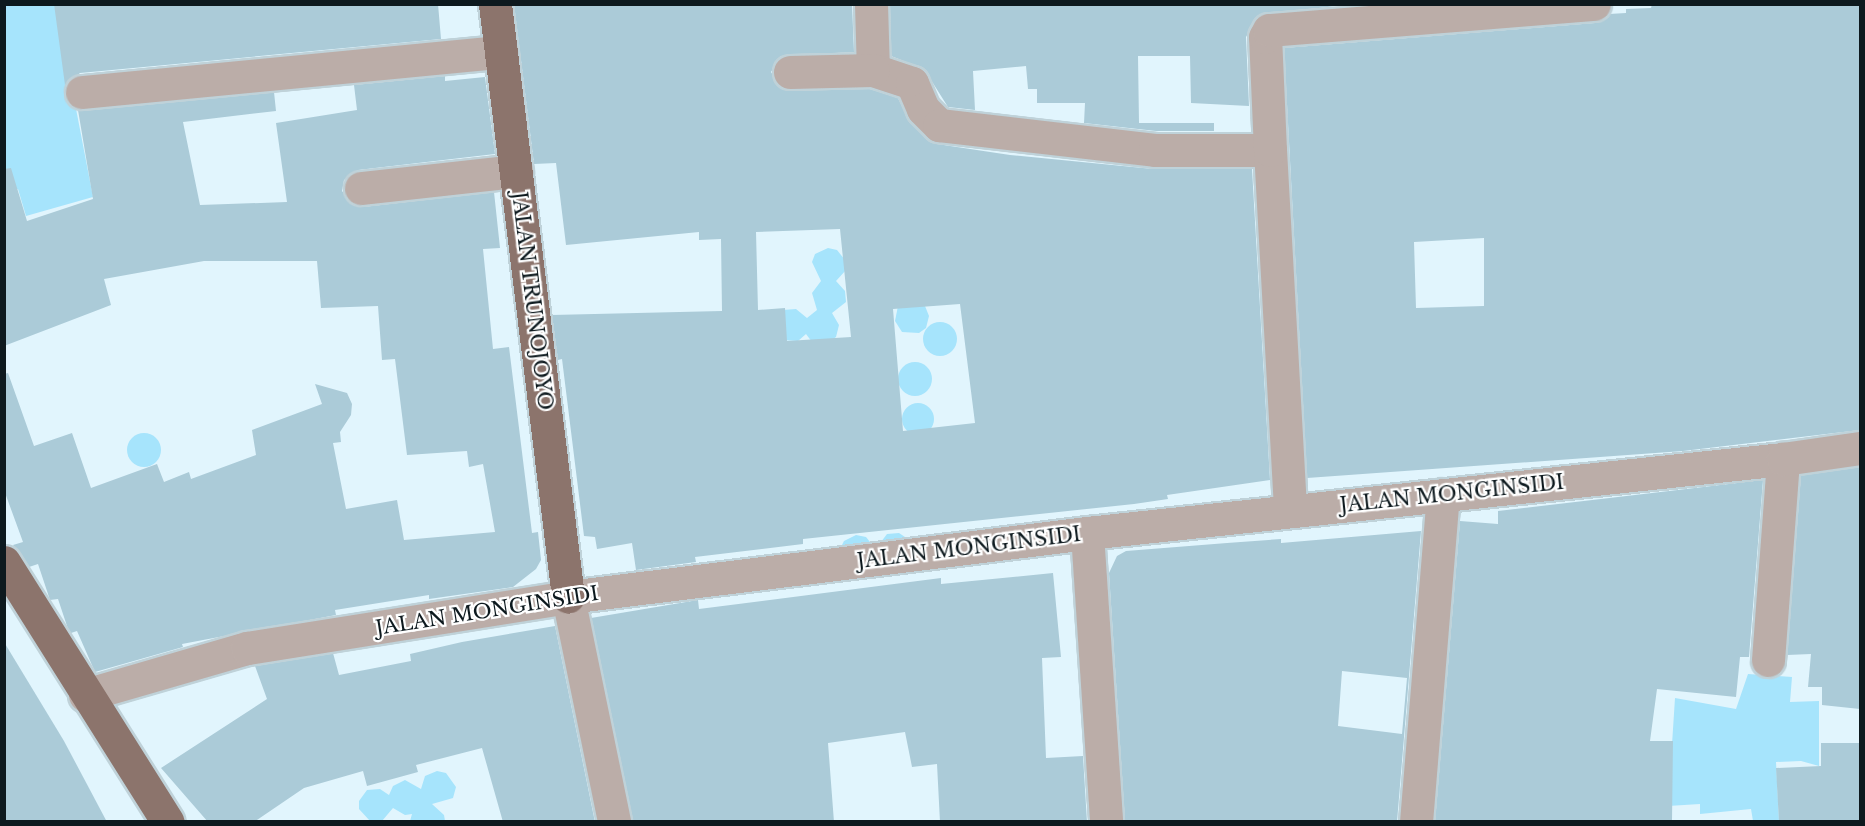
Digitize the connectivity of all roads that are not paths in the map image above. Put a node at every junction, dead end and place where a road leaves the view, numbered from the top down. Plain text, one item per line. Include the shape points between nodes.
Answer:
1 (495, 4) edge
2 (871, 4) edge
3 (1594, 4) edge
4 (1265, 18) edge
5 (501, 52) junction
6 (873, 70) junction
7 (790, 72) dead end
8 (82, 92) dead end
9 (1270, 150) junction
10 (516, 171) junction
11 (361, 188) dead end
12 (1860, 448) edge
13 (1783, 459) junction
14 (1443, 495) junction
15 (1290, 510) junction
16 (1087, 533) junction
17 (4, 562) edge
18 (568, 597) junction
19 (1768, 660) dead end
20 (86, 695) junction
21 (168, 822) edge
22 (614, 822) edge
23 (1106, 822) edge
24 (1416, 822) edge

1 - 5 main road, JALAN TRUNOJOYO
2 - 6 street
3 - 4 street
4 - 9 street
5 - 8 street
5 - 10 main road, JALAN TRUNOJOYO
6 - 7 street
6 - 9 street via 912,82 923,109 939,125 1155,150
9 - 15 street
10 - 11 street
10 - 18 main road, JALAN TRUNOJOYO
12 - 13 street, JALAN MONGINSIDI
13 - 14 street, JALAN MONGINSIDI
13 - 19 street
14 - 15 street, JALAN MONGINSIDI
14 - 24 street
15 - 16 street, JALAN MONGINSIDI
16 - 18 street, JALAN MONGINSIDI
16 - 23 street
17 - 20 main road
18 - 20 street, JALAN MONGINSIDI via 248,648
18 - 22 street
20 - 21 main road

